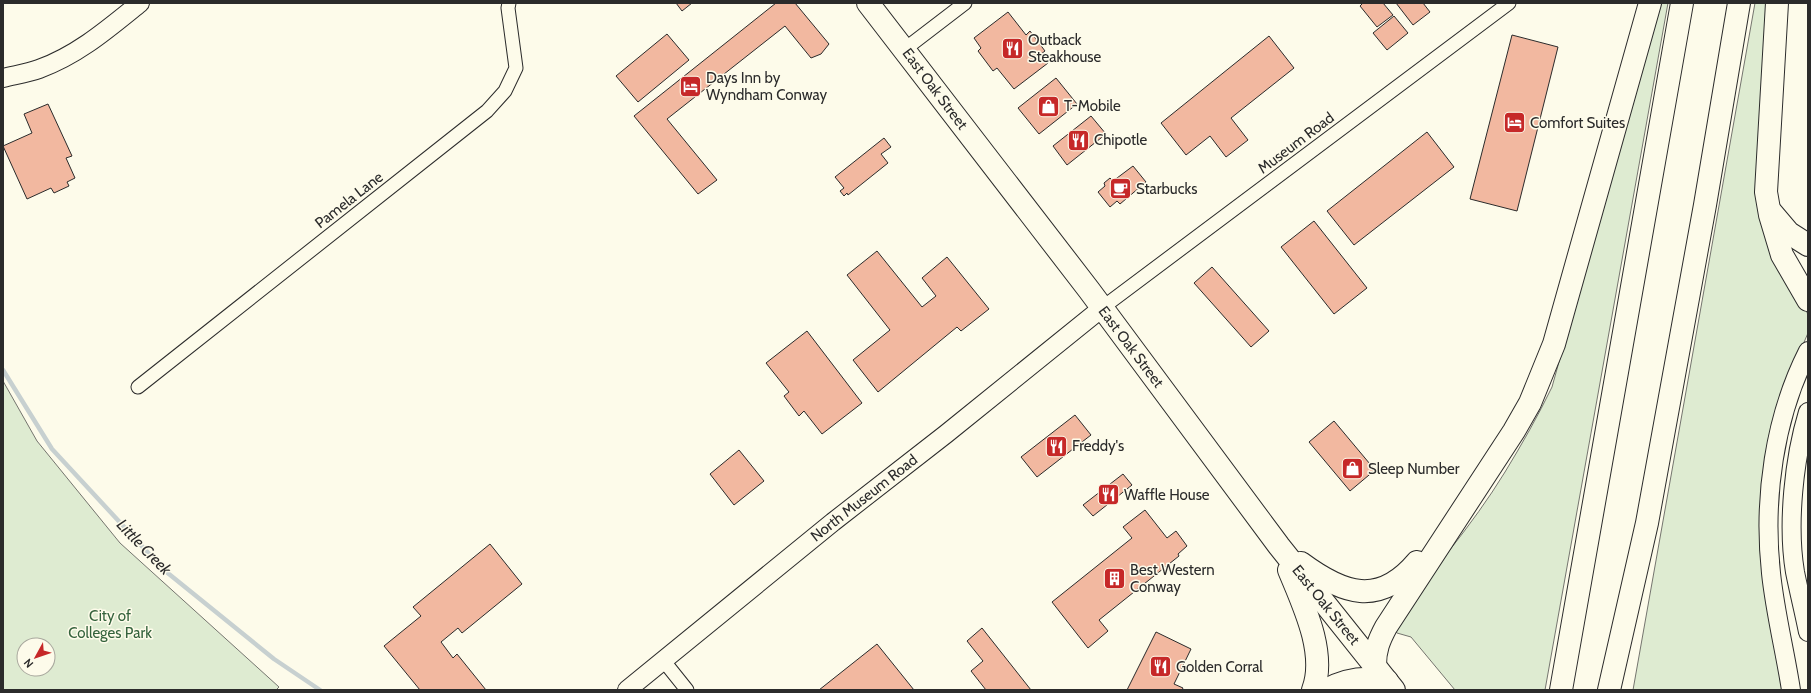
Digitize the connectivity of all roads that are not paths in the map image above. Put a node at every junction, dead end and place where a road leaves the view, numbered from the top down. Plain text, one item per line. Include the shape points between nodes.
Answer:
1 (140, 3) edge
2 (509, 3) edge
3 (868, 3) edge
4 (965, 3) edge
5 (1508, 3) edge
6 (1650, 3) edge
7 (1682, 3) edge
8 (1739, 3) edge
9 (1777, 3) edge
10 (905, 49) junction
11 (3, 78) edge
12 (1769, 207) junction
13 (1808, 245) edge
14 (1808, 300) edge
15 (1102, 308) junction
16 (1808, 351) edge
17 (138, 387) dead end
18 (1808, 412) edge
19 (1461, 511) junction
20 (1279, 546) junction
21 (1808, 632) edge
22 (663, 660) junction
23 (1386, 679) edge
24 (627, 690) edge
25 (687, 690) edge
26 (1313, 690) edge
27 (1326, 690) edge
28 (1561, 690) edge
29 (1609, 690) edge
30 (1791, 690) edge

1 - 11 street via 72,54 39,69
2 - 17 street, Pamela Lane via 516,68 506,91 487,111
3 - 10 highway, East Oak Street
4 - 10 street
5 - 15 street, Museum Road
6 - 19 highway via 1554,344 1530,403 1500,454
7 - 28 highway
8 - 29 highway via 1648,516
9 - 12 highway via 1768,138 1766,192
10 - 15 highway, East Oak Street
12 - 13 highway via 1782,226
12 - 14 highway via 1782,255
15 - 20 highway, East Oak Street
15 - 22 street, North Museum Road
16 - 30 street via 1793,383 1784,411 1772,471 1769,511 1771,574
18 - 21 street via 1795,475 1792,517 1795,571
19 - 20 highway via 1408,573 1386,588 1356,590 1324,578
19 - 23 highway via 1377,643 1375,654
20 - 23 highway, East Oak Street
20 - 26 highway via 1313,633 1317,664
22 - 24 street, North Museum Road
22 - 25 street
23 - 27 highway via 1356,679 1342,682

